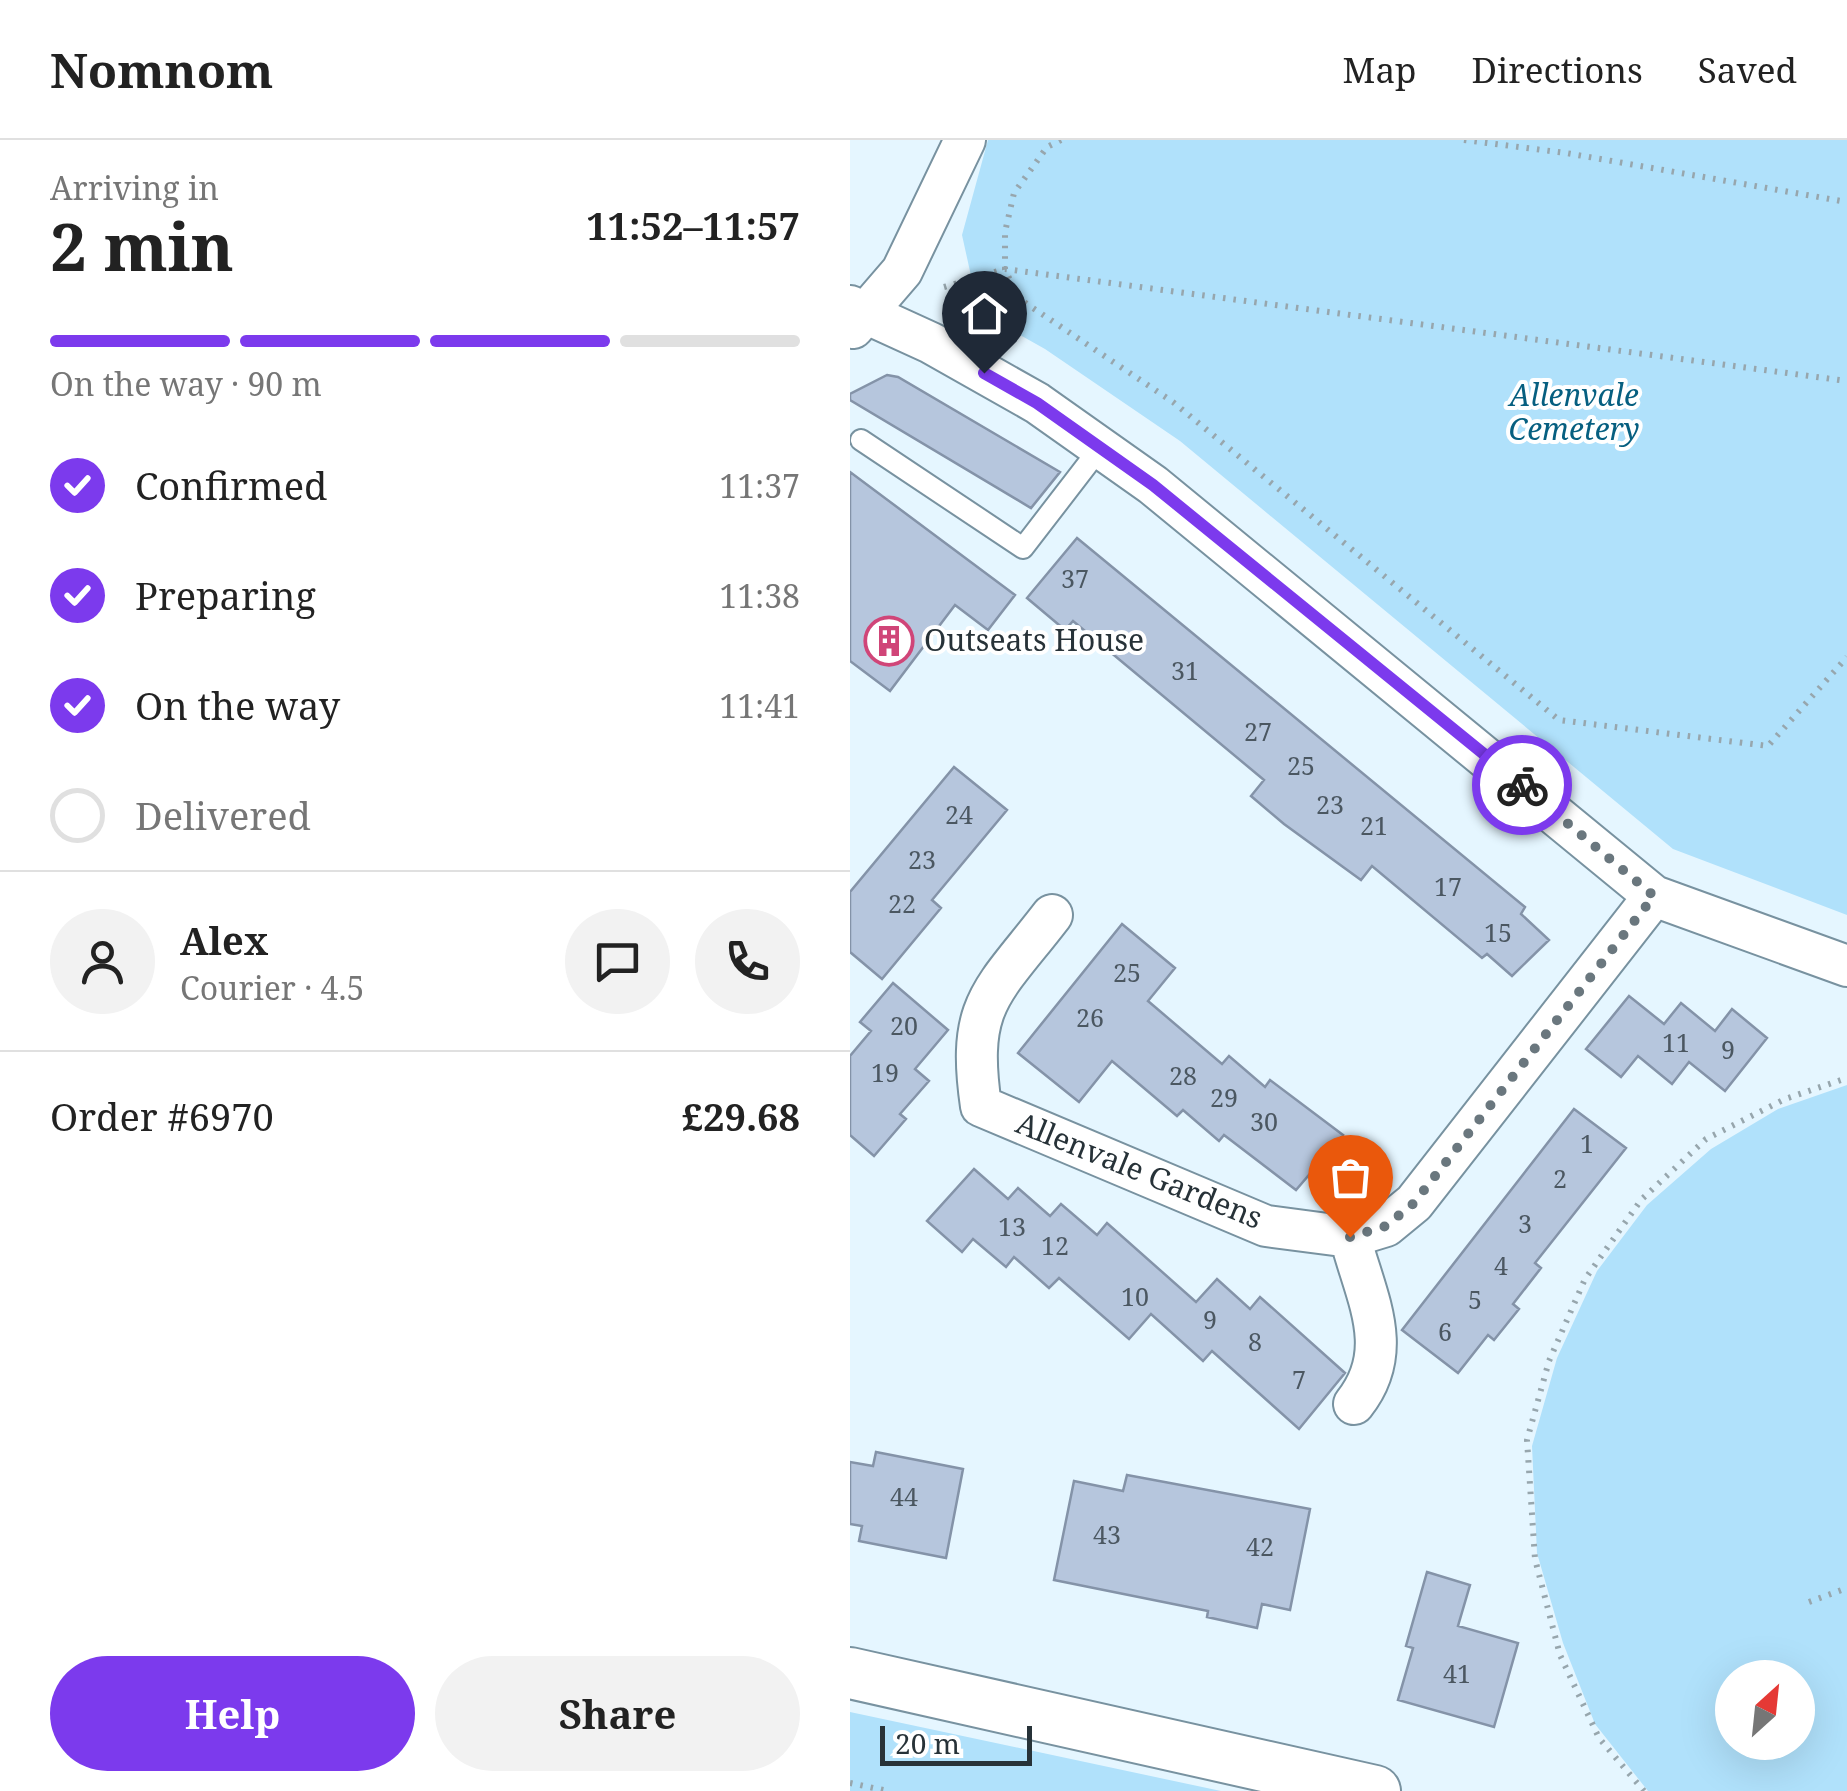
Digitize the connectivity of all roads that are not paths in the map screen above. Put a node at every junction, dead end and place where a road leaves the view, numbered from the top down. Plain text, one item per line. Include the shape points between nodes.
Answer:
1 (965, 140) edge
2 (856, 316) edge
3 (862, 440) dead end
4 (1100, 448) junction
5 (1654, 896) junction
6 (1052, 916) dead end
7 (1847, 966) edge
8 (1350, 1237) junction
9 (1354, 1404) dead end
10 (850, 1673) edge
11 (1374, 1791) edge

1 - 2 street via 902,271
2 - 4 street via 1037,403
3 - 4 lane via 1023,548
4 - 5 street
5 - 7 street
5 - 8 street, Allenvale Gardens via 1414,1203 1386,1226
6 - 8 street, Allenvale Gardens via 984,1004 974,1053 981,1106 1266,1226
8 - 9 street via 1380,1351
10 - 11 street

